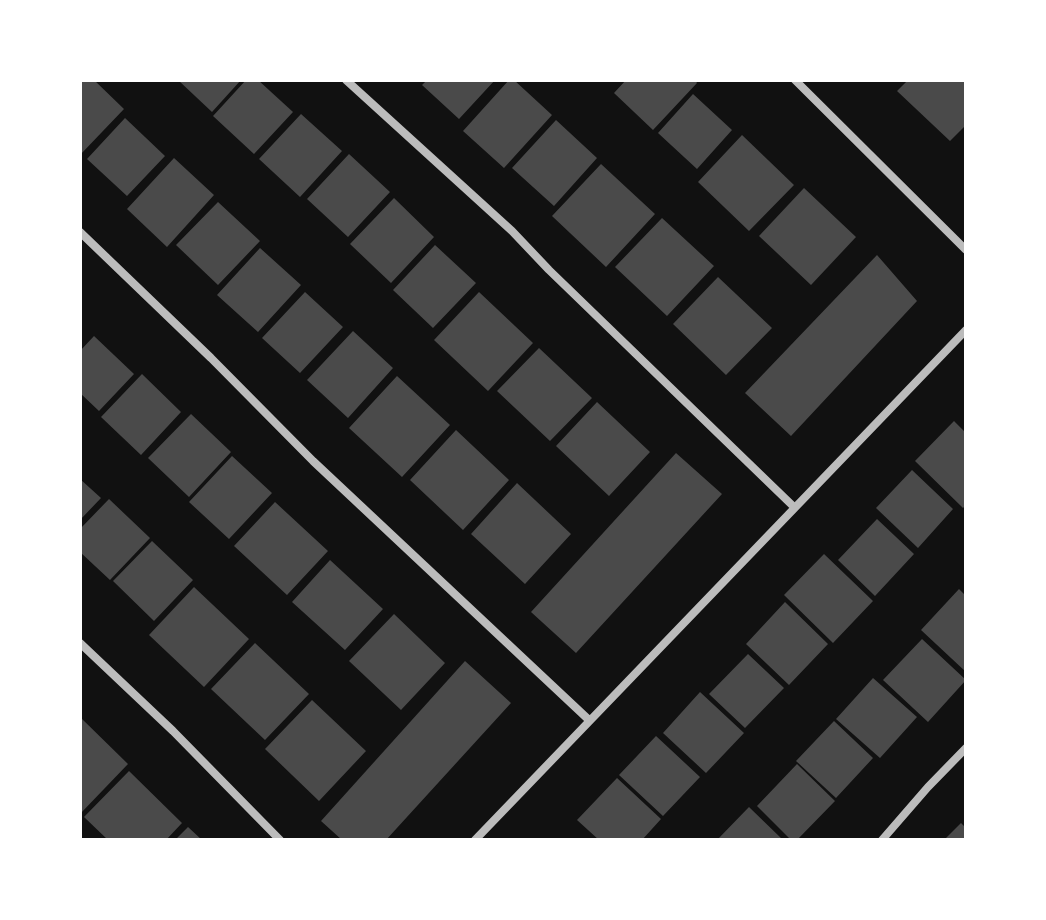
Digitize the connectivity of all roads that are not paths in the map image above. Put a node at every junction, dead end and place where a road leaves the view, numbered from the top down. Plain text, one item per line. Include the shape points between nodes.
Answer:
1 (346, 80) edge
2 (795, 80) edge
3 (80, 232) edge
4 (966, 250) edge
5 (966, 330) edge
6 (794, 507) junction
7 (80, 643) edge
8 (589, 720) junction
9 (966, 748) edge
10 (280, 840) edge
11 (475, 840) edge
12 (882, 840) edge

1 - 6 street via 512,231
2 - 4 street
3 - 8 street via 313,461
5 - 6 street
6 - 8 street
7 - 10 street
8 - 11 street
9 - 12 street

